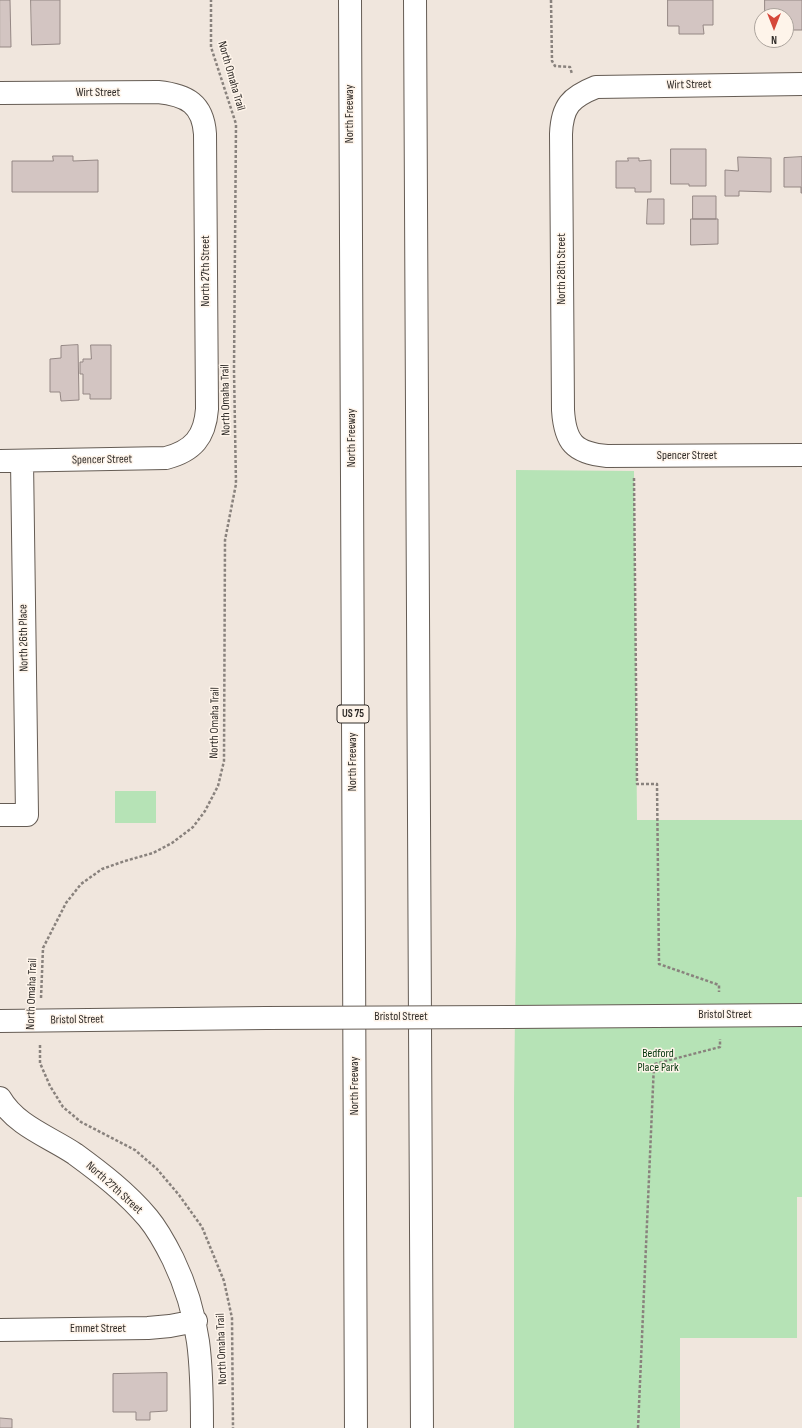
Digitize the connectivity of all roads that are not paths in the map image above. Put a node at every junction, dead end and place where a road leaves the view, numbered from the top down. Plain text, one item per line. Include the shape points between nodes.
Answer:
1 (350, 0) edge
2 (415, 0) edge
3 (802, 84) edge
4 (0, 93) edge
5 (578, 95) joint
6 (194, 104) joint
7 (198, 439) joint
8 (575, 446) joint
9 (802, 455) edge
10 (0, 461) edge
11 (22, 461) junction
12 (0, 815) edge
13 (802, 1015) edge
14 (0, 1021) edge
15 (0, 1098) edge
16 (196, 1322) junction
17 (0, 1330) edge
18 (202, 1428) edge
19 (356, 1428) edge
20 (422, 1428) edge

1 - 19 main road, North Freeway / US 75
2 - 20 main road
3 - 5 main road, Wirt Street via 605,86
4 - 6 main road, Wirt Street via 158,92 177,94
5 - 8 main road, North 28th Street via 566,108 561,134 563,410 564,425
6 - 7 main road, North 27th Street via 204,123 206,149 207,409 204,426
7 - 11 main road, Spencer Street via 187,450 166,458
8 - 9 main road, Spencer Street via 593,455
10 - 11 main road, Spencer Street
11 - 12 main road, North 26th Place via 27,815
13 - 14 main road, Bristol Street, bridge
15 - 16 main road, North 27th Street via 18,1119 70,1151 124,1193 148,1219 168,1248 180,1274
16 - 17 main road, Emmet Street via 148,1328
16 - 18 main road, North 27th Street via 202,1365

